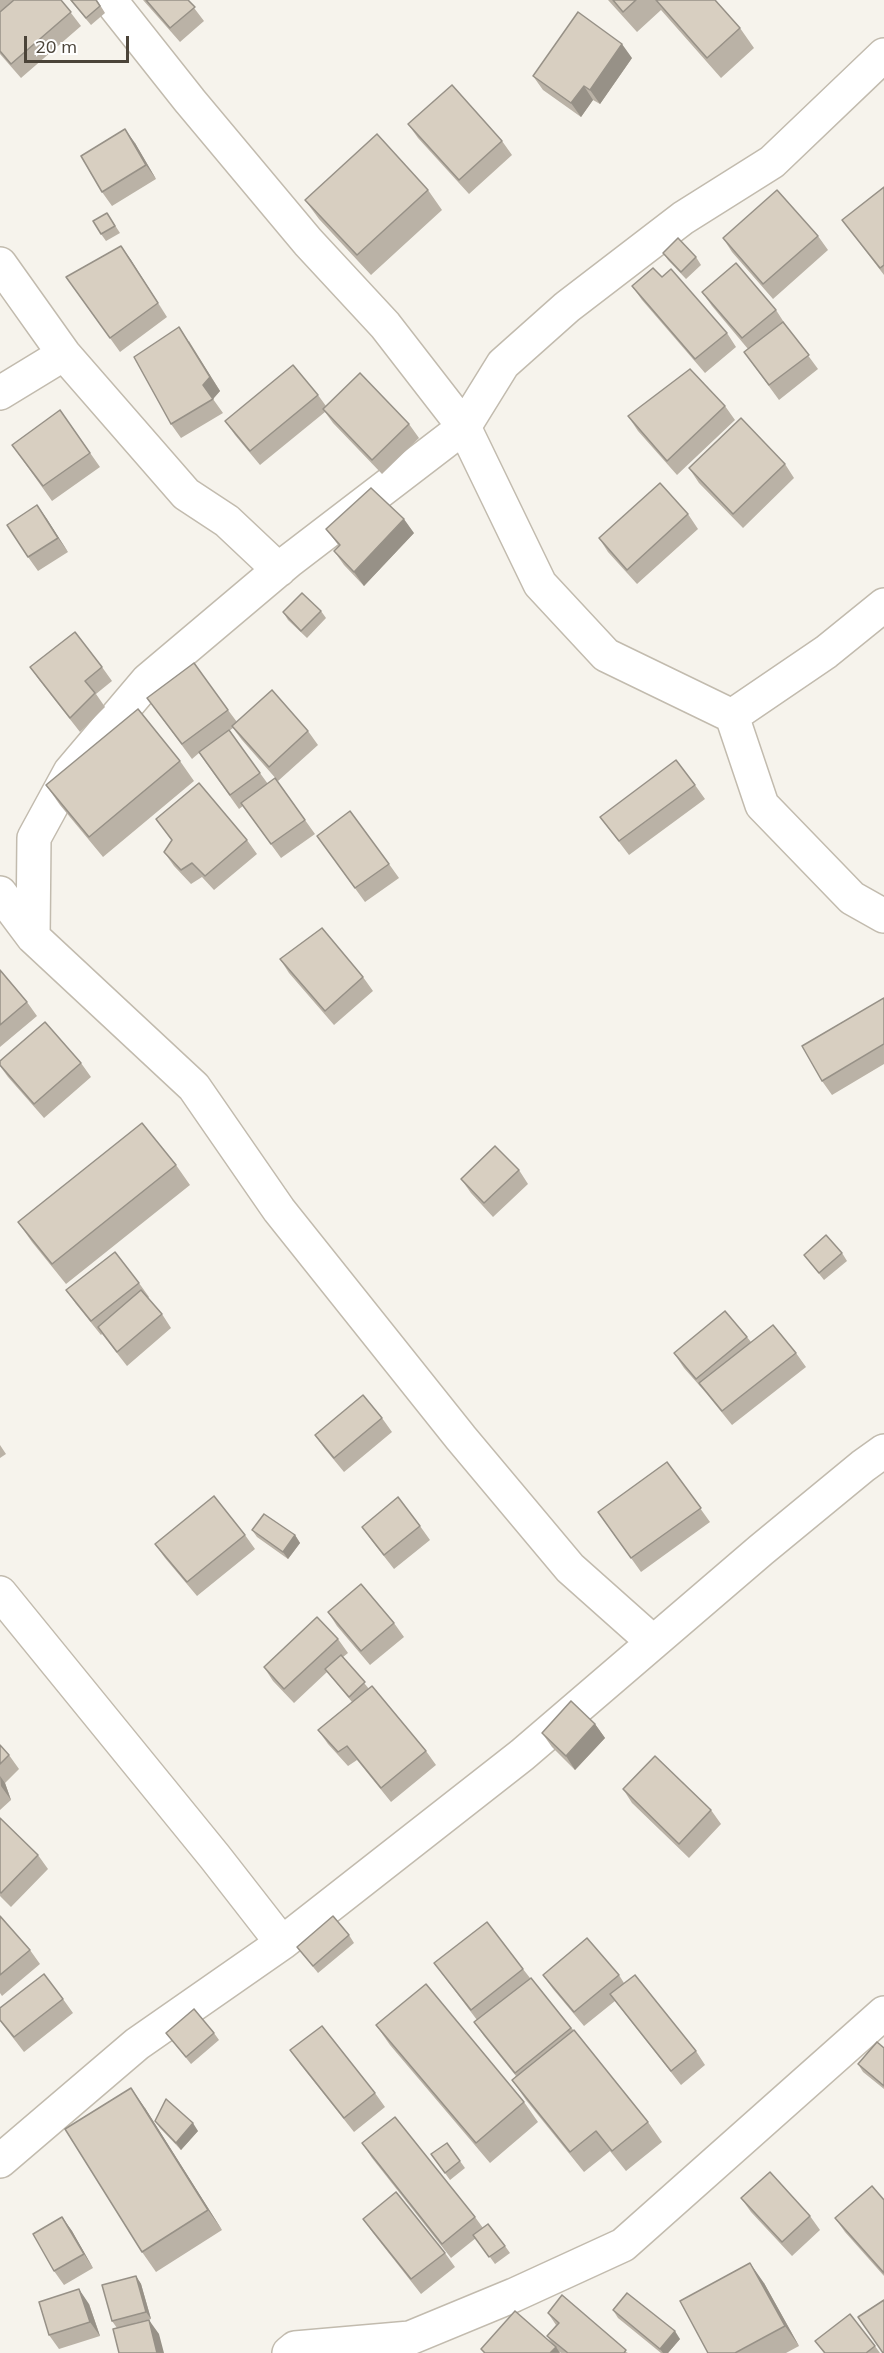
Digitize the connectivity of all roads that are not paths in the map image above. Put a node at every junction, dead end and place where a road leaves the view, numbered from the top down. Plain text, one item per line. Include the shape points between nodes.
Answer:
1 (110, 0) edge
2 (884, 55) edge
3 (0, 264) edge
4 (64, 354) junction
5 (0, 393) edge
6 (464, 427) junction
7 (279, 570) junction
8 (884, 605) edge
9 (732, 716) junction
10 (0, 893) edge
11 (884, 916) edge
12 (33, 937) junction
13 (884, 1451) edge
14 (0, 1593) edge
15 (652, 1641) junction
16 (282, 1943) junction
17 (884, 2013) edge
18 (0, 2161) edge
19 (289, 2353) edge

1 - 6 street via 308,242 385,325
2 - 6 street via 772,162 683,218 567,307 503,364
3 - 4 street
4 - 5 street
4 - 7 street via 186,494 227,521
6 - 7 street
6 - 9 street via 540,584 606,655
7 - 12 street via 148,680 70,772 34,838
8 - 9 street via 826,652
9 - 11 street via 762,806 852,898
10 - 12 street
12 - 15 street via 194,1086 279,1210 461,1438 570,1568
13 - 15 street
14 - 16 street
15 - 16 street via 522,1755
16 - 18 street via 137,2044
17 - 19 street via 623,2245 410,2338 295,2348

